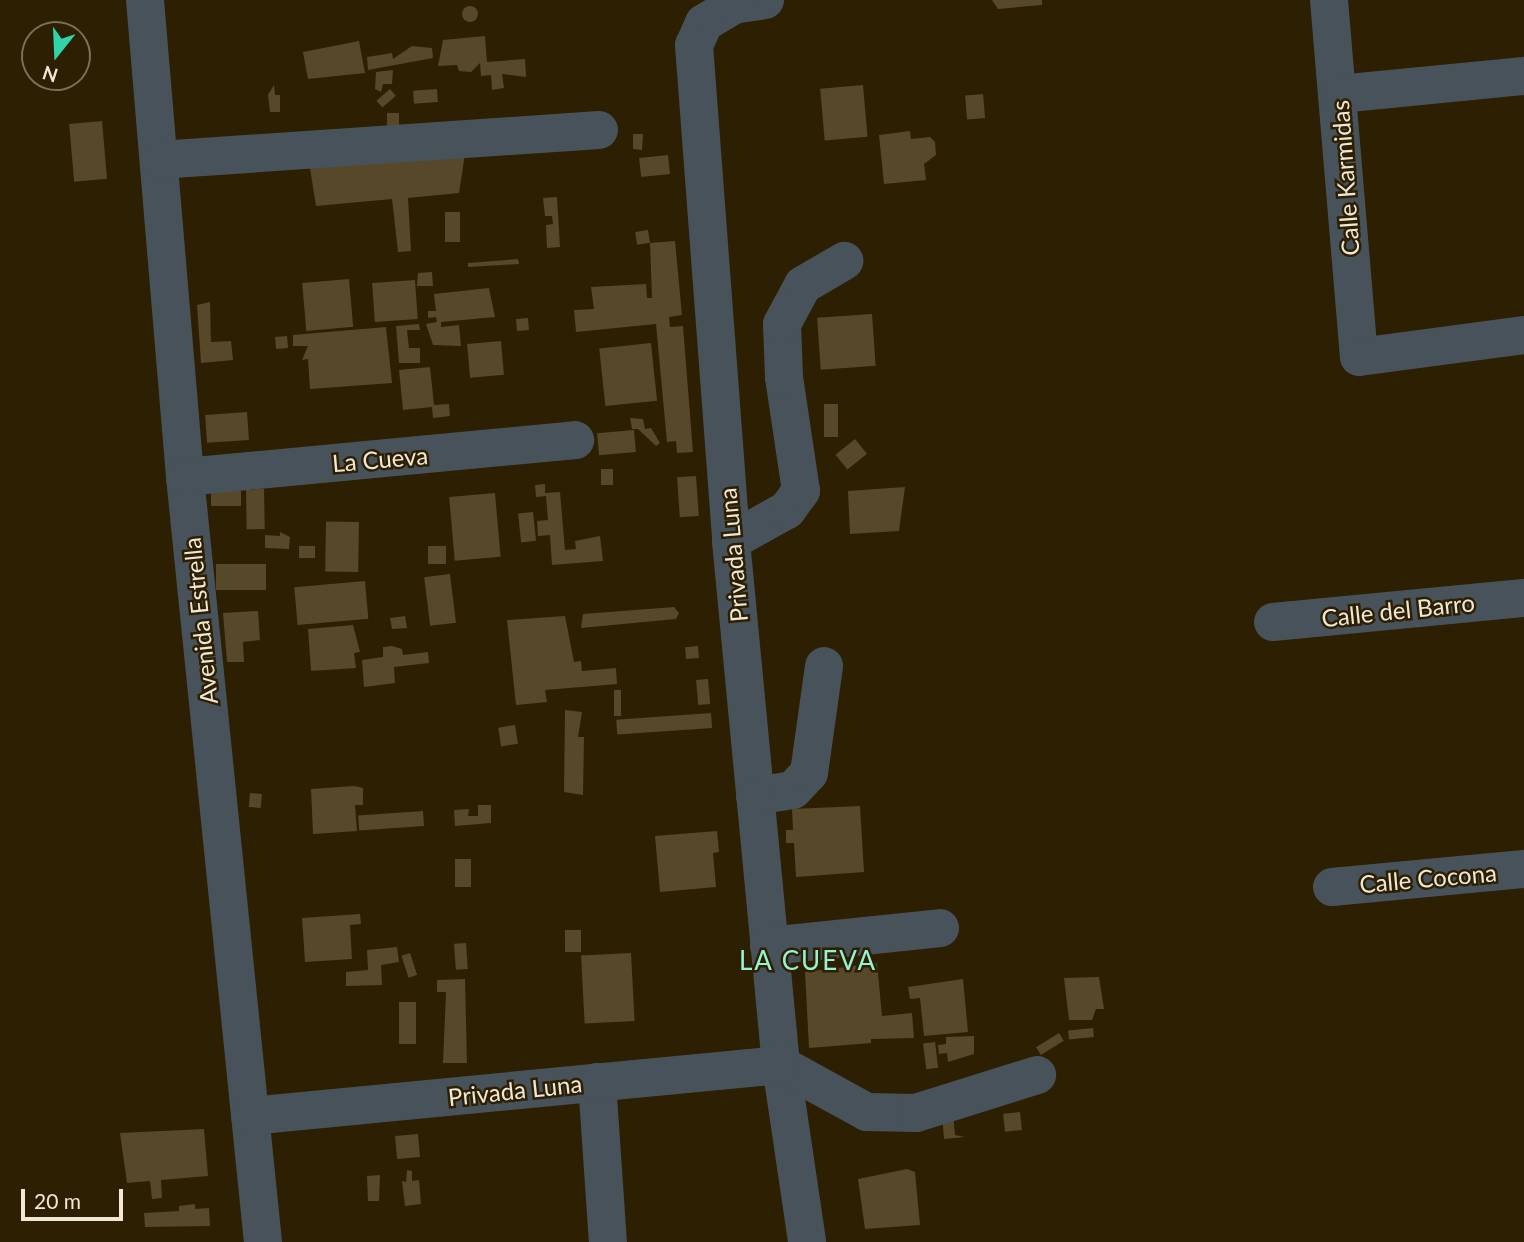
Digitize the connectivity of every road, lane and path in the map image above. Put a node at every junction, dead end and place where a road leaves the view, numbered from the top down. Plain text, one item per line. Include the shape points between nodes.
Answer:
1 (145, 0) edge
2 (765, 0) edge
3 (1329, 0) edge
4 (1524, 76) edge
5 (1339, 94) junction
6 (599, 131) dead end
7 (159, 160) junction
8 (844, 261) dead end
9 (1524, 335) edge
10 (575, 440) dead end
11 (185, 477) junction
12 (731, 541) junction
13 (1524, 598) edge
14 (1273, 622) dead end
15 (824, 666) dead end
16 (755, 796) junction
17 (1524, 869) edge
18 (1332, 887) dead end
19 (940, 928) dead end
20 (769, 946) junction
21 (781, 1065) junction
22 (1037, 1075) dead end
23 (597, 1082) junction
24 (250, 1116) junction
25 (263, 1242) edge
26 (608, 1242) edge
27 (807, 1242) edge

1 - 7 street, Avenida Estrella
2 - 12 street, Privada Luna via 734,5 704,23 694,45
3 - 5 street, Calle Karmidas
4 - 5 street
5 - 9 street, Calle Karmidas via 1359,357
6 - 7 street
7 - 11 street, Avenida Estrella
8 - 12 street via 803,285 782,324 784,377 801,491 787,510
10 - 11 street, La Cueva
11 - 24 street, Avenida Estrella
12 - 16 street, Privada Luna
13 - 14 street, Calle del Barro
15 - 16 street via 809,773 793,790
16 - 20 street, Privada Luna
17 - 18 street, Calle Cocona
19 - 20 street
20 - 21 street, Privada Luna
21 - 22 street via 867,1112 916,1113
21 - 23 street, Privada Luna
21 - 27 street, Privada Luna
23 - 24 street, Privada Luna
23 - 26 street
24 - 25 street, Avenida Estrella

